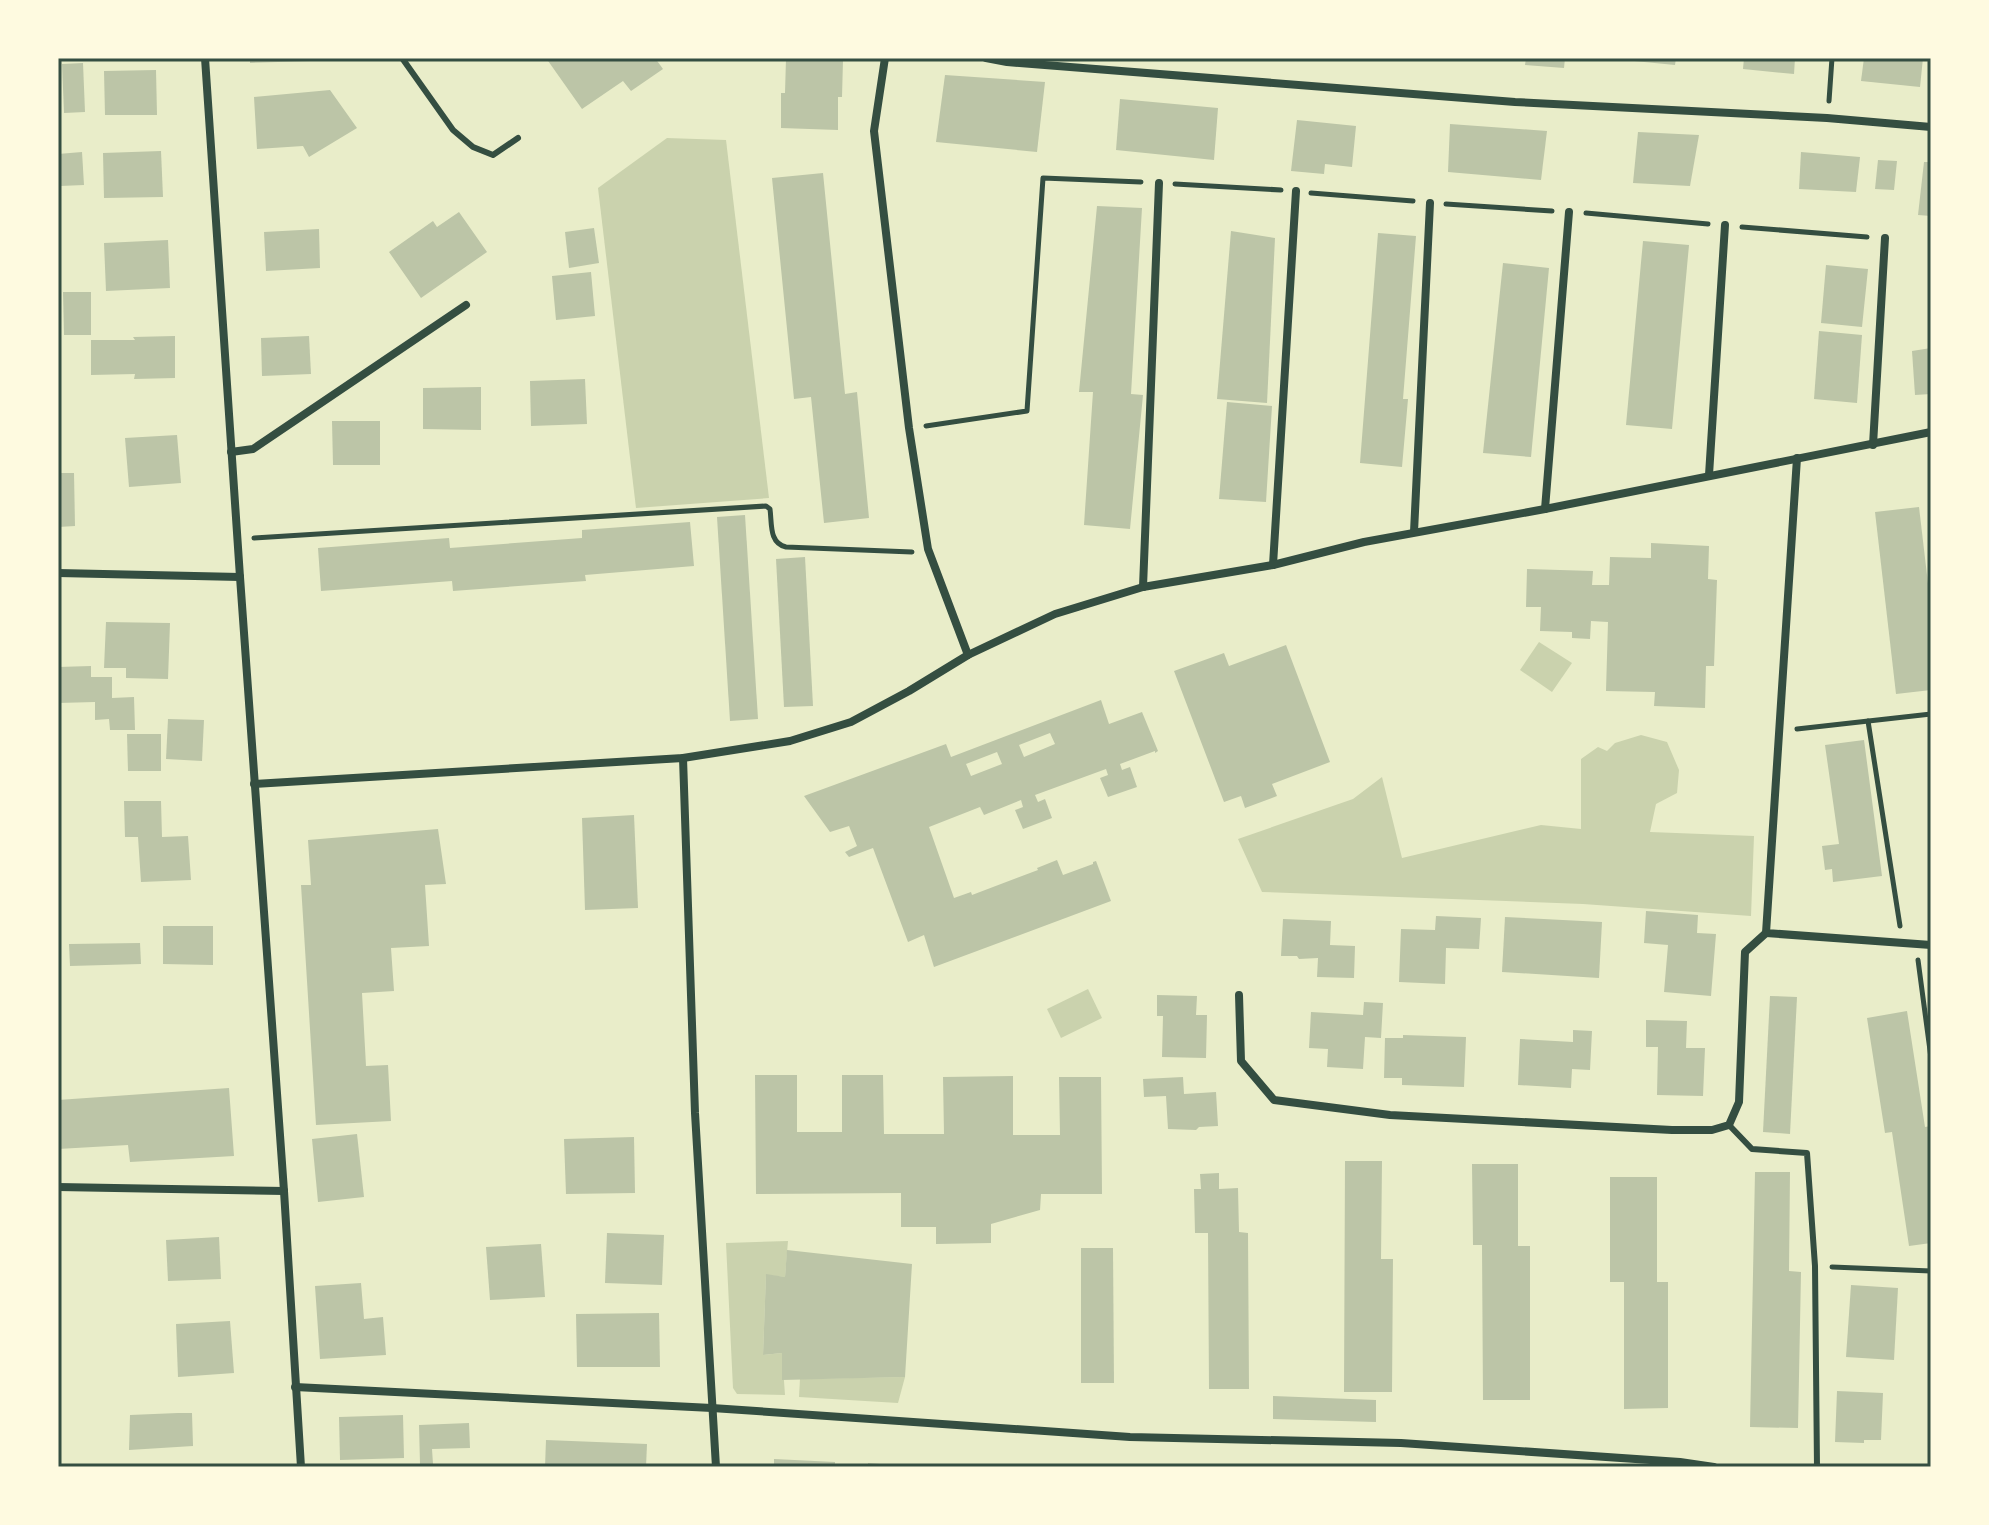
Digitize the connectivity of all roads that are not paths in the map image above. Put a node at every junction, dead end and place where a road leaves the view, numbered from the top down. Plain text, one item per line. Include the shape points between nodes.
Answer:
1 (205, 58) edge
2 (402, 58) edge
3 (885, 58) edge
4 (986, 58) edge
5 (1931, 127) edge
6 (518, 138) dead end
7 (1159, 183) road end
8 (1296, 191) road end
9 (1430, 203) road end
10 (1569, 212) road end
11 (1725, 225) road end
12 (1885, 238) road end
13 (466, 305) dead end
14 (1931, 432) edge
15 (1873, 445) junction
16 (231, 452) junction
17 (1797, 458) junction
18 (1709, 475) junction
19 (1545, 509) junction
20 (1414, 532) junction
21 (1273, 565) junction
22 (58, 573) edge
23 (240, 577) junction
24 (1143, 587) junction
25 (968, 655) junction
26 (683, 758) junction
27 (254, 784) junction
28 (1766, 933) junction
29 (1931, 945) edge
30 (1239, 995) dead end
31 (1729, 1125) junction
32 (58, 1187) edge
33 (284, 1191) junction
34 (295, 1387) junction
35 (712, 1408) junction
36 (301, 1467) edge
37 (716, 1467) edge
38 (1714, 1467) edge
39 (1817, 1467) edge

1 - 16 street
2 - 6 lane via 453,130 473,147 493,155
3 - 25 street via 874,131 909,428 928,549
4 - 5 street via 1515,102
7 - 24 street
8 - 21 street
9 - 20 street
10 - 19 street
11 - 18 street
12 - 15 street
13 - 16 street via 253,449
14 - 15 street
15 - 17 street
16 - 23 street
17 - 18 street
17 - 28 street
18 - 19 street
19 - 20 street
20 - 21 street
21 - 24 street
22 - 23 street
23 - 27 street
24 - 25 street via 1055,614
25 - 26 street via 851,722 790,741
26 - 27 street
26 - 35 street
27 - 33 street
28 - 29 street
28 - 31 street via 1745,952 1739,1102
30 - 31 street via 1241,1061 1274,1100 1390,1115 1519,1123 1672,1130
31 - 39 lane via 1752,1149 1807,1153 1815,1266
32 - 33 street
33 - 34 street
34 - 35 street
34 - 36 street
35 - 37 street
35 - 38 street via 1130,1437 1401,1443

